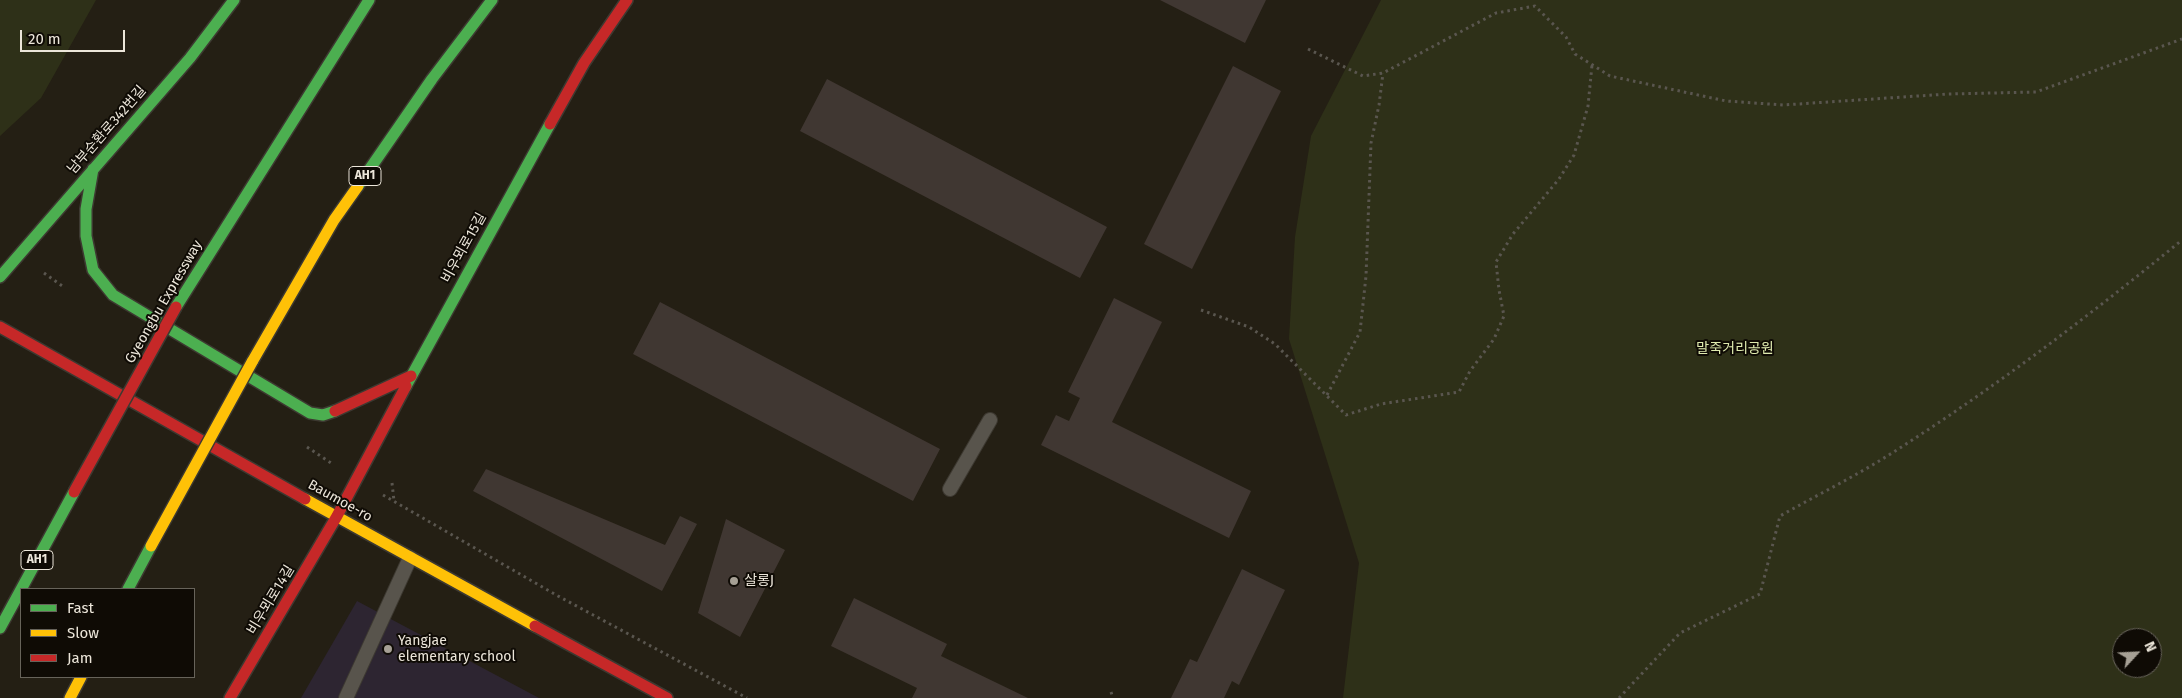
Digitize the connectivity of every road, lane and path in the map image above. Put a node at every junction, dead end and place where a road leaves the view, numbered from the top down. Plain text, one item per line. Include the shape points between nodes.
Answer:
1 (234, 0) edge
2 (369, 0) edge
3 (492, 0) edge
4 (627, 0) edge
5 (2182, 38) edge
6 (1308, 49) dead end
7 (1592, 65) junction
8 (1383, 73) junction
9 (93, 169) junction
10 (2182, 240) edge
11 (0, 277) edge
12 (1201, 310) dead end
13 (0, 327) edge
14 (411, 376) junction
15 (1327, 395) junction
16 (990, 420) dead end
17 (950, 489) dead end
18 (337, 516) junction
19 (410, 558) junction
20 (22, 588) edge
21 (129, 588) edge
22 (20, 591) edge
23 (0, 628) edge
24 (80, 678) edge
25 (1111, 692) dead end
26 (70, 698) edge
27 (230, 698) edge
28 (346, 698) edge
29 (667, 698) edge
30 (1113, 698) edge
31 (1618, 698) edge

1 - 9 main road, 남부순환로342번길 via 190,58
2 - 20 main road, Gyeongbu Expressway / AH1, bridge via 176,307
3 - 21 main road, AH1, bridge via 432,79 334,220
4 - 14 main road, 비우뫼로15길 via 584,63
5 - 7 path via 2036,92 1948,94 1783,105 1726,101 1610,76
6 - 8 path via 1363,76
7 - 8 path via 1575,54 1566,37 1535,6 1496,13
7 - 15 path via 1588,106 1574,155 1559,179 1513,234 1496,262 1504,316 1494,339 1459,392 1381,404 1346,415
8 - 15 path via 1371,143 1366,276 1360,332
9 - 11 main road, 남부순환로342번길
9 - 14 main road via 86,209 86,236 93,270 113,294 310,413 323,415 342,409
10 - 31 path via 2110,299 1953,412 1891,453 1780,516 1760,594 1680,633
12 - 15 path via 1249,327 1275,344
13 - 18 main road, Baumoe-ro
14 - 18 main road, 비우뫼로15길
16 - 17 lane
18 - 19 main road, Baumoe-ro
18 - 27 main road, 비우뫼로14길
19 - 28 lane
19 - 29 main road, Baumoe-ro
22 - 23 main road, Gyeongbu Expressway / AH1, bridge
24 - 26 main road
25 - 30 path

